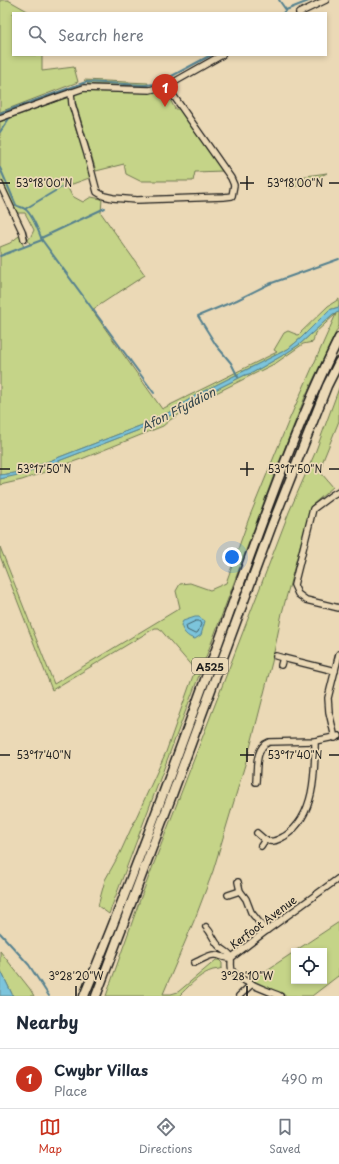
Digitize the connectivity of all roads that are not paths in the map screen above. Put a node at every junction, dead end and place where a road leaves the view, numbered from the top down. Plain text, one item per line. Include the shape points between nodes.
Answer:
1 (326, 0) edge
2 (301, 12) edge
3 (220, 56) edge
4 (169, 85) junction
5 (71, 92) junction
6 (0, 118) edge
7 (0, 184) edge
8 (24, 240) dead end
9 (339, 338) edge
10 (339, 362) edge
11 (339, 491) edge
12 (339, 608) edge
13 (339, 654) edge
14 (276, 656) dead end
15 (283, 658) junction
16 (281, 665) dead end
17 (335, 671) junction
18 (337, 737) edge
19 (315, 742) junction
20 (256, 782) dead end
21 (257, 833) dead end
22 (265, 840) junction
23 (261, 846) dead end
24 (339, 878) edge
25 (238, 882) dead end
26 (240, 891) junction
27 (228, 894) dead end
28 (206, 927) dead end
29 (266, 931) junction
30 (231, 958) junction
31 (194, 963) dead end
32 (252, 984) junction
33 (84, 996) edge
34 (96, 996) edge
35 (239, 996) edge
36 (280, 996) edge

1 - 2 street
3 - 4 street
4 - 5 street via 150,90 84,88
4 - 5 street via 173,95 231,178 234,185 232,196 136,200 100,194 97,192 72,104
5 - 6 street
7 - 8 street
9 - 33 main road, A525 via 318,380 297,432 146,838
10 - 34 main road, A525 via 272,525
11 - 12 street via 313,509 294,585 298,594 306,600
13 - 17 street
14 - 15 street
15 - 16 street
15 - 17 street
17 - 18 street via 328,705
18 - 19 street
19 - 20 street via 264,744 258,756
19 - 22 street via 314,779 303,816 294,828 282,837 272,842
21 - 22 street
22 - 23 street
24 - 29 street, Kerfoot Avenue
25 - 26 street
26 - 27 street
26 - 29 street via 251,912
28 - 30 street
29 - 30 street, Kerfoot Avenue
30 - 31 street, Kerfoot Avenue via 226,959 213,954
30 - 32 street via 230,968 234,974
32 - 35 street
32 - 36 street

